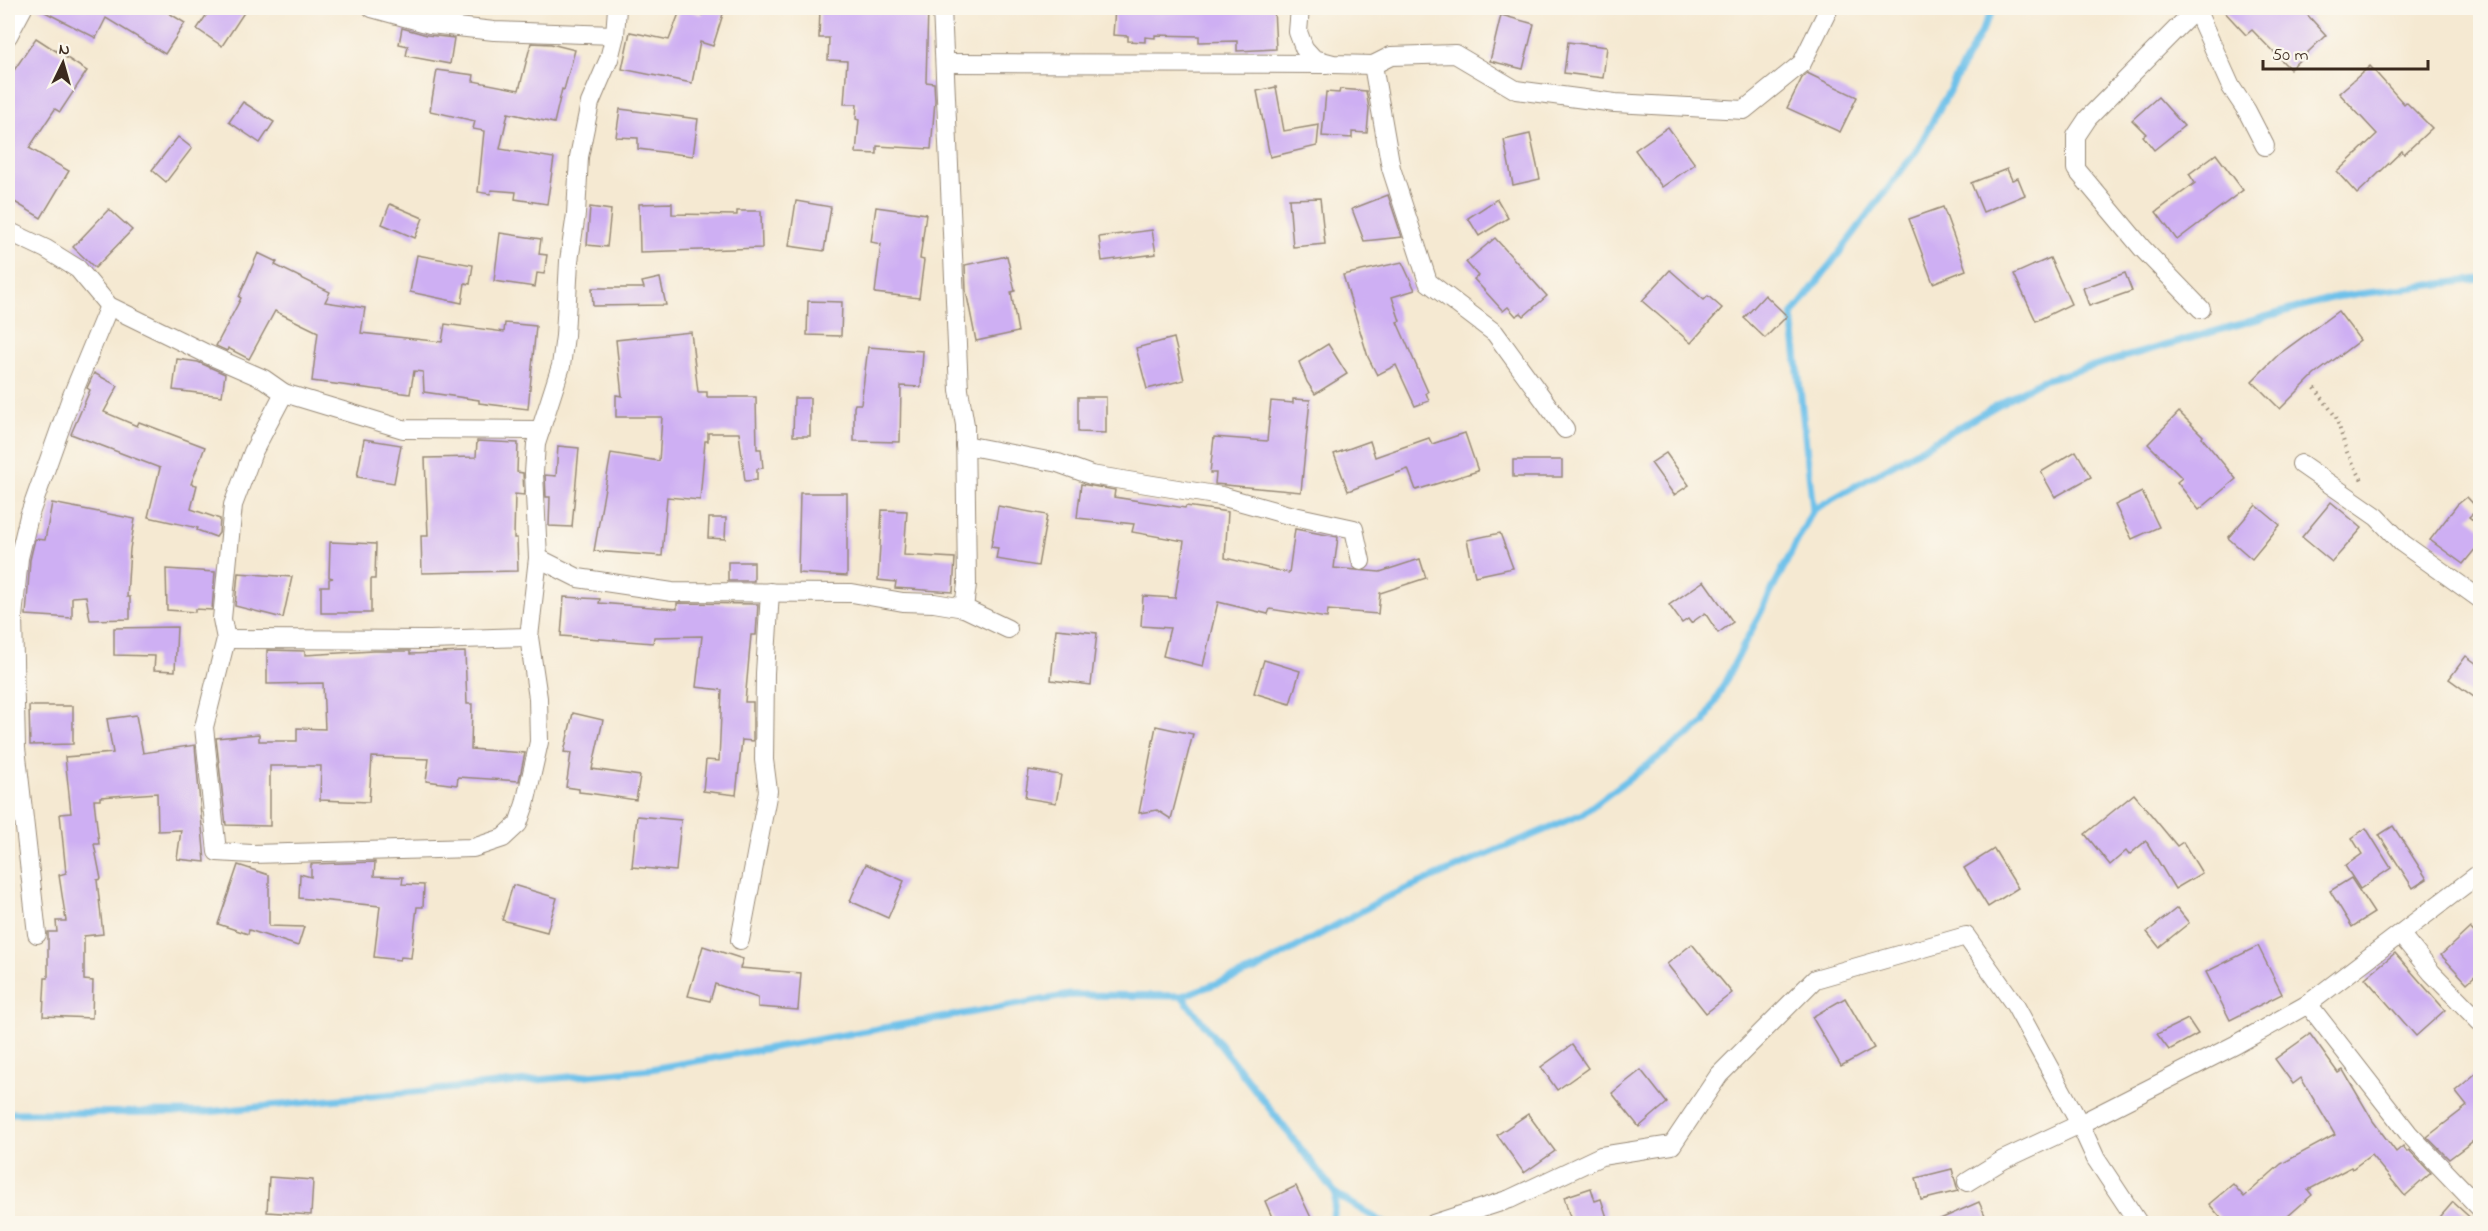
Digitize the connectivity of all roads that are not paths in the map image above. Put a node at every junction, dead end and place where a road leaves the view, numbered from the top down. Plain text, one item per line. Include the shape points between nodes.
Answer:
1 (23, 8) edge
2 (372, 8) edge
3 (617, 8) edge
4 (942, 8) edge
5 (1300, 8) edge
6 (1830, 8) edge
7 (2196, 8) edge
8 (615, 35) junction
9 (8, 36) edge
10 (945, 63) junction
11 (1333, 64) junction
12 (1373, 65) junction
13 (2265, 146) dead end
14 (8, 231) edge
15 (109, 306) junction
16 (2201, 309) dead end
17 (284, 393) junction
18 (1565, 429) dead end
19 (541, 430) junction
20 (965, 445) junction
21 (2301, 464) dead end
22 (538, 558) junction
23 (1361, 561) dead end
24 (770, 592) junction
25 (2481, 599) edge
26 (964, 608) junction
27 (10, 617) edge
28 (1008, 629) dead end
29 (529, 637) junction
30 (226, 639) junction
31 (2481, 873) edge
32 (37, 934) dead end
33 (2401, 936) junction
34 (740, 940) dead end
35 (2308, 1005) junction
36 (2481, 1022) edge
37 (2080, 1124) junction
38 (1967, 1182) dead end
39 (2481, 1208) edge
40 (1433, 1224) edge
41 (2139, 1224) edge

1 - 9 street
2 - 8 street via 430,24 494,31
3 - 8 street
4 - 10 street
5 - 11 street via 1298,32 1304,48 1314,59
6 - 12 street via 1802,63 1744,110 1615,104 1516,90 1455,54 1391,56
7 - 13 street via 2231,87
7 - 16 street via 2088,118 2076,136 2076,169 2142,248
8 - 19 street via 590,103 579,158 561,366
10 - 11 street
10 - 20 street via 959,390
11 - 12 street
12 - 18 street via 1391,168 1428,282 1495,333
14 - 15 street via 78,269
15 - 17 street via 264,379
15 - 27 street via 29,516
17 - 19 street via 403,429
17 - 30 street via 253,452 233,505 222,619
19 - 22 street via 534,473
20 - 23 street via 1058,463 1091,475 1221,496 1354,529
20 - 26 street
21 - 25 street
22 - 24 street via 578,578 645,590
22 - 29 street
24 - 26 street via 852,593
24 - 34 street via 764,760 768,791
26 - 28 street
27 - 32 street via 16,748
29 - 30 street
29 - 30 street via 538,698 539,742 518,824 503,838 473,848 252,854 217,852 204,727
31 - 33 street
33 - 35 street
33 - 36 street
35 - 37 street
35 - 39 street via 2409,1134
37 - 38 street via 2002,1160
37 - 40 street via 2015,1005 1966,936 1815,979 1719,1075 1672,1145 1601,1156 1510,1199
37 - 41 street via 2096,1159

